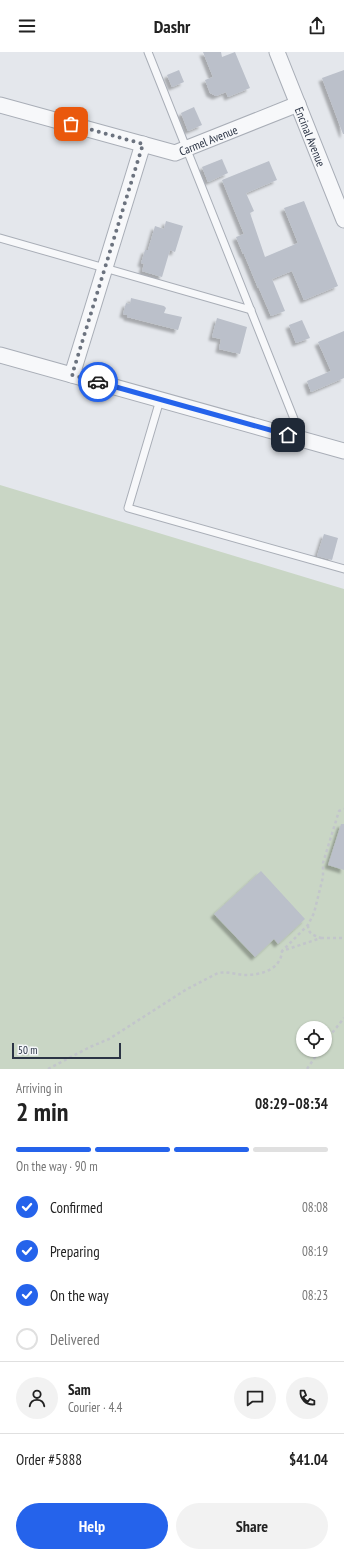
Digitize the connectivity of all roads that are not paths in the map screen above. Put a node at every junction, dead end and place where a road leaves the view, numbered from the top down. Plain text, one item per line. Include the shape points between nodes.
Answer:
1 (148, 52) edge
2 (277, 52) edge
3 (298, 104) junction
4 (0, 105) edge
5 (143, 144) junction
6 (187, 149) junction
7 (344, 220) edge
8 (0, 238) edge
9 (105, 267) junction
10 (251, 310) junction
11 (0, 355) edge
12 (72, 375) junction
13 (160, 400) junction
14 (302, 439) junction
15 (344, 450) edge
16 (344, 569) edge

1 - 6 lane
2 - 3 street, Encinal Avenue
3 - 6 street, Carmel Avenue
3 - 7 street, Encinal Avenue
4 - 5 street, Carmel Avenue
5 - 6 street, Carmel Avenue via 176,153
5 - 9 street
6 - 10 lane
8 - 9 lane
9 - 10 lane
9 - 12 street
10 - 14 lane
11 - 12 street
12 - 13 street
13 - 14 street
13 - 16 lane via 128,508
14 - 15 street

